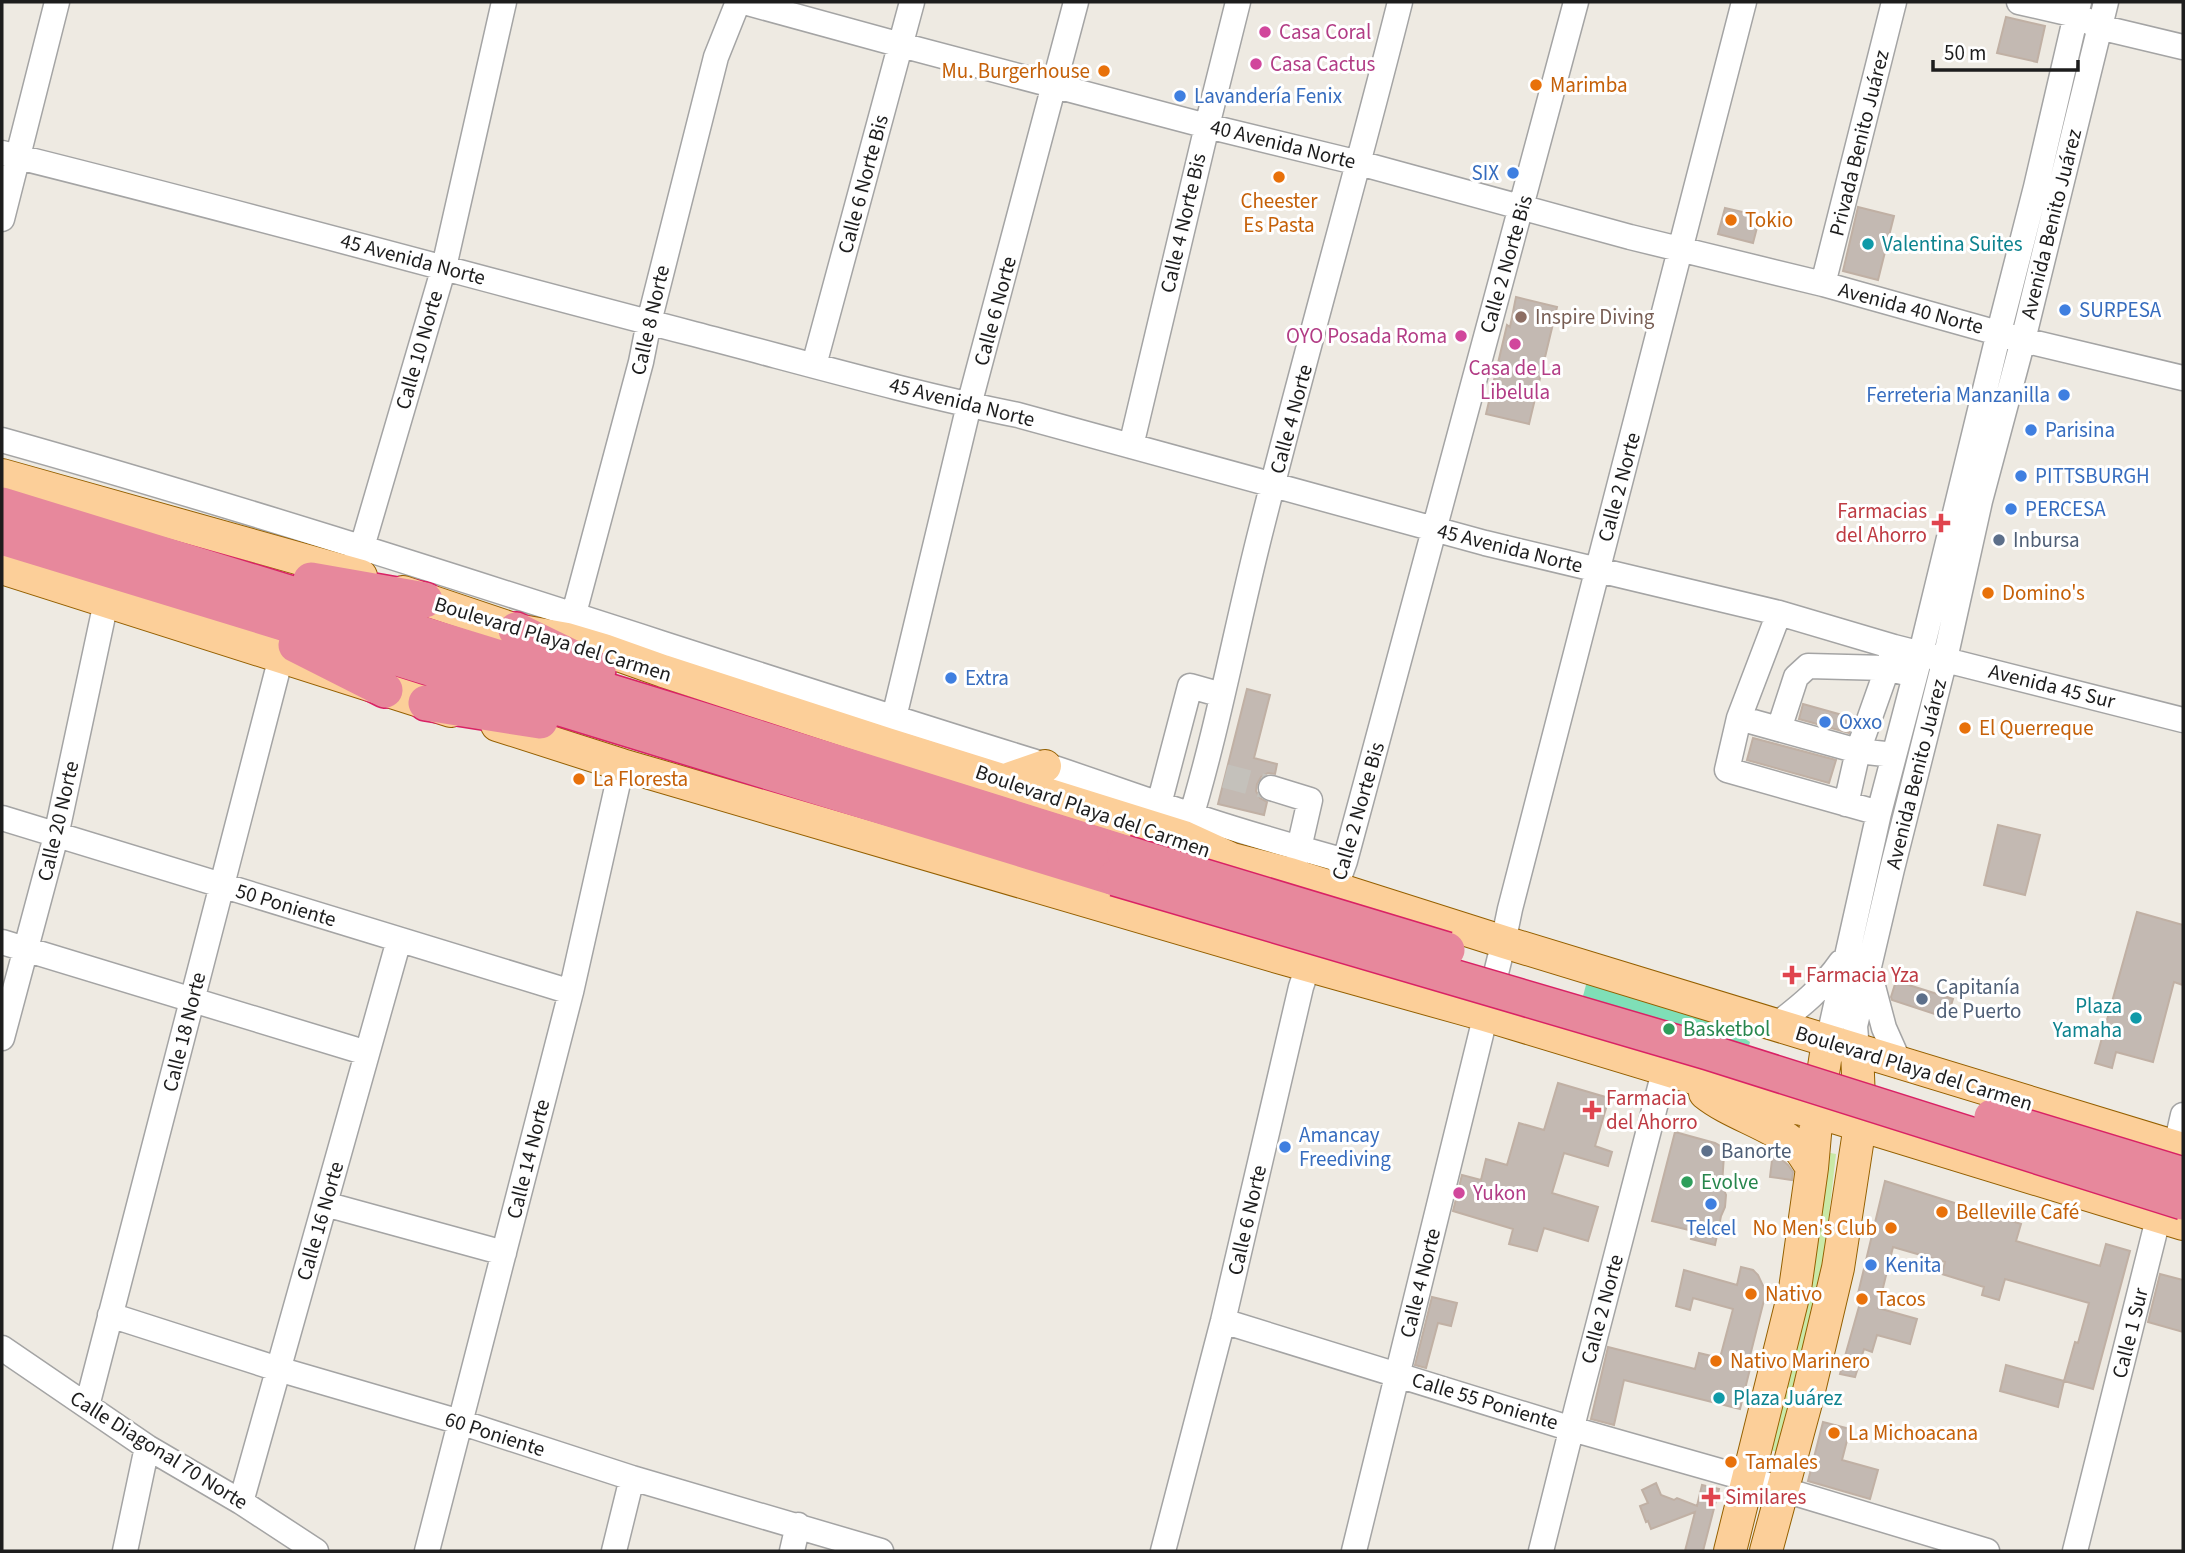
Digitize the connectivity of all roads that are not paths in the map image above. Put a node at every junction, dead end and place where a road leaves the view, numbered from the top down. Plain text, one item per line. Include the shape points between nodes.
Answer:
1 (57, 2) edge
2 (504, 2) edge
3 (738, 2) edge
4 (744, 2) edge
5 (912, 2) edge
6 (1076, 2) edge
7 (1238, 2) edge
8 (1400, 2) edge
9 (1576, 2) edge
10 (1744, 2) edge
11 (1894, 2) edge
12 (2019, 2) edge
13 (2106, 2) edge
14 (2077, 8) edge
15 (2099, 27) junction
16 (901, 45) junction
17 (2183, 47) edge
18 (1055, 85) junction
19 (1207, 126) junction
20 (9, 155) edge
21 (1359, 163) junction
22 (1521, 206) junction
23 (2, 219) edge
24 (1681, 250) junction
25 (444, 267) junction
26 (1823, 284) junction
27 (649, 322) junction
28 (1999, 332) junction
29 (2023, 340) junction
30 (814, 365) junction
31 (2183, 378) edge
32 (969, 405) junction
33 (2, 440) edge
34 (1131, 446) junction
35 (2, 475) edge
36 (1273, 485) junction
37 (2, 505) edge
38 (1434, 529) junction
39 (2, 537) edge
40 (357, 560) junction
41 (204, 567) junction
42 (2, 568) edge
43 (1598, 570) junction
44 (425, 600) junction
45 (106, 602) junction
46 (215, 602) junction
47 (1779, 613) junction
48 (570, 627) junction
49 (516, 630) junction
50 (281, 657) junction
51 (1890, 658) junction
52 (1945, 659) junction
53 (1918, 664) junction
54 (386, 690) junction
55 (1222, 695) junction
56 (426, 703) junction
57 (692, 717) junction
58 (1740, 718) junction
59 (2183, 720) edge
60 (1779, 729) junction
61 (890, 731) junction
62 (667, 742) junction
63 (1858, 751) junction
64 (1894, 754) junction
65 (622, 765) junction
66 (1045, 766) junction
67 (1005, 780) junction
68 (1114, 788) joint
69 (1271, 788) tunnel mouth
70 (1846, 804) junction
71 (1879, 813) junction
72 (2, 818) edge
73 (1188, 826) junction
74 (56, 836) junction
75 (1134, 839) junction
76 (1295, 861) junction
77 (1340, 876) junction
78 (222, 886) junction
79 (399, 940) junction
80 (2, 942) edge
81 (1503, 942) junction
82 (26, 949) junction
83 (1847, 953) junction
84 (1308, 964) junction
85 (1868, 967) junction
86 (571, 992) junction
87 (193, 1000) junction
88 (1486, 1014) junction
89 (1776, 1025) junction
90 (2, 1038) edge
91 (1842, 1045) junction
92 (367, 1053) junction
93 (1900, 1064) junction
94 (1672, 1070) junction
95 (1817, 1112) junction
96 (2183, 1115) edge
97 (1860, 1125) junction
98 (2181, 1157) edge
99 (1812, 1168) junction
100 (325, 1204) junction
101 (2175, 1214) edge
102 (503, 1253) junction
103 (110, 1315) junction
104 (1223, 1321) junction
105 (2, 1348) edge
106 (278, 1369) junction
107 (1399, 1374) junction
108 (87, 1406) junction
109 (460, 1422) junction
110 (1572, 1429) junction
111 (147, 1447) junction
112 (632, 1478) junction
113 (1748, 1479) junction
114 (1783, 1489) junction
115 (241, 1502) junction
116 (798, 1525) junction
117 (125, 1551) edge
118 (316, 1551) edge
119 (427, 1551) edge
120 (614, 1551) edge
121 (792, 1551) edge
122 (881, 1551) edge
123 (1163, 1551) edge
124 (1354, 1551) edge
125 (1541, 1551) edge
126 (1730, 1551) edge
127 (1766, 1551) edge
128 (1987, 1551) edge
129 (2075, 1551) edge

1 - 20 street
2 - 25 street, Calle 10 Norte
3 - 27 street, Calle 8 Norte via 716,57
4 - 16 street, 40 Avenida Norte
5 - 16 street, Calle 6 Norte Bis
6 - 18 street, Calle 6 Norte
7 - 19 street, Calle 4 Norte Bis
8 - 21 street, Calle 4 Norte
9 - 22 street, Calle 2 Norte Bis
10 - 24 street, Calle 2 Norte
11 - 26 street, Privada Benito Juárez
12 - 14 street
13 - 15 street, Avenida Benito Juárez
14 - 15 street
14 - 28 street, Avenida Benito Juárez
15 - 17 street
15 - 29 street, Avenida Benito Juárez
16 - 18 street, 40 Avenida Norte
16 - 30 street, Calle 6 Norte Bis
18 - 19 street, 40 Avenida Norte
18 - 32 street, Calle 6 Norte
19 - 21 street, 40 Avenida Norte
19 - 34 street, Calle 4 Norte Bis
20 - 23 street
20 - 25 street, 45 Avenida Norte
21 - 22 street, 40 Avenida Norte
21 - 36 street, Calle 4 Norte
22 - 24 street, 40 Avenida Norte
22 - 38 street, Calle 2 Norte Bis
24 - 26 street, 40 Avenida Norte
24 - 43 street, Calle 2 Norte
25 - 27 street, 45 Avenida Norte
25 - 40 street, Calle 10 Norte
26 - 28 street, Avenida 40 Norte
27 - 30 street, 45 Avenida Norte
27 - 48 street, Calle 8 Norte
28 - 29 street, Avenida 40 Norte
28 - 53 street, Avenida Benito Juárez
29 - 31 street, Avenida 40 Norte
29 - 52 street, Avenida Benito Juárez via 1980,501
30 - 32 street, 45 Avenida Norte
32 - 34 street, 45 Avenida Norte
32 - 61 street, Calle 6 Norte
33 - 40 street via 149,481
34 - 36 street, 45 Avenida Norte
35 - 40 main road, Boulevard Playa del Carmen
36 - 38 street, 45 Avenida Norte
36 - 55 street, Calle 4 Norte
37 - 41 highway
38 - 43 street, 45 Avenida Norte
38 - 77 street, Calle 2 Norte Bis
39 - 46 highway
40 - 44 main road, Boulevard Playa del Carmen
40 - 48 street
41 - 44 highway
41 - 57 highway
42 - 45 main road
43 - 47 street, 45 Avenida Norte
43 - 81 street, Calle 2 Norte
44 - 49 main road, Boulevard Playa del Carmen
45 - 50 main road
45 - 74 street, Calle 20 Norte
46 - 54 highway
46 - 62 highway
47 - 51 street, 45 Avenida Norte
47 - 58 street
48 - 49 main road, Boulevard Playa del Carmen
48 - 61 main road, Boulevard Playa del Carmen
49 - 57 highway
50 - 54 main road
50 - 78 street, Calle 18 Norte
51 - 53 street, 45 Avenida Norte
51 - 60 street via 1808,666 1796,677
51 - 63 street
52 - 53 street, Avenida 45 Sur
52 - 59 street, Avenida 45 Sur
52 - 85 street, Avenida Benito Juárez
53 - 64 street, Avenida Benito Juárez
54 - 56 main road
55 - 73 street, Calle 4 Norte via 1214,772
55 - 75 street via 1190,687
56 - 62 highway
56 - 65 main road
57 - 75 highway
58 - 60 street
58 - 70 street via 1727,770
60 - 63 street
61 - 66 street
61 - 67 main road, Boulevard Playa del Carmen
62 - 75 highway
63 - 64 street
63 - 70 street
64 - 71 street, Avenida Benito Juárez
65 - 84 main road
65 - 86 street, Calle 14 Norte
66 - 67 main road
66 - 68 street
67 - 75 main road, Boulevard Playa del Carmen
68 - 75 main road
69 - 76 street via 1310,800
70 - 71 street
71 - 83 street, Avenida Benito Juárez
72 - 74 street, 50 Poniente
73 - 75 main road, Boulevard Playa del Carmen
73 - 76 main road, Boulevard Playa del Carmen via 1232,859
74 - 78 street, 50 Poniente
74 - 82 street, Calle 20 Norte
75 - 98 highway, bridge
75 - 101 highway, bridge via 1708,1052
76 - 77 main road, Boulevard Playa del Carmen
77 - 81 main road, Boulevard Playa del Carmen
77 - 84 street, Calle 6 Norte
78 - 79 street, 50 Poniente
78 - 87 street, Calle 18 Norte
79 - 86 street, 50 Poniente
79 - 92 street, Calle 16 Norte
80 - 82 street
81 - 88 street, Calle 2 Norte
81 - 89 main road, Boulevard Playa del Carmen
82 - 87 street
82 - 90 street, Calle 20 Norte
83 - 89 street via 1810,999
83 - 91 street, Avenida Benito Juárez
84 - 88 main road
84 - 104 street, Calle 6 Norte
85 - 91 street, Avenida Benito Juárez via 1855,1026
85 - 93 street via 1884,1028
86 - 102 street, Calle 14 Norte
87 - 92 street
87 - 103 street, Calle 18 Norte
88 - 94 main road
88 - 107 street, Calle 4 Norte
89 - 91 main road, Boulevard Playa del Carmen
91 - 93 main road, Boulevard Playa del Carmen
91 - 95 main road, Avenida Benito Juárez
91 - 97 main road, Avenida Benito Juárez
92 - 100 street, Calle 16 Norte
93 - 98 main road, Boulevard Playa del Carmen
94 - 95 main road
94 - 99 main road via 1718,1104 1800,1150
94 - 110 street, Calle 2 Norte
95 - 97 main road
95 - 99 main road, Avenida Benito Juárez
96 - 98 street, Calle 1 Sur
97 - 101 main road
97 - 114 main road, Avenida Benito Juárez via 1833,1296
98 - 101 street, Calle 1 Sur
99 - 113 main road, Avenida Benito Juárez via 1795,1289
100 - 102 street
100 - 106 street, Calle 16 Norte
101 - 129 street, Calle 1 Sur
102 - 109 street, Calle 14 Norte
103 - 106 street, 60 Poniente
103 - 108 street, Calle 18 Norte
104 - 107 street, Calle 55 Poniente
104 - 123 street, Calle 6 Norte
105 - 108 street, Calle Diagonal 70 Norte
106 - 109 street, 60 Poniente
106 - 115 street, Calle 16 Norte
107 - 110 street, Calle 55 Poniente
107 - 124 street, Calle 4 Norte
108 - 111 street, Calle Diagonal 70 Norte
109 - 112 street, 60 Poniente
109 - 119 street, Calle 14 Norte
110 - 113 street, Calle 55 Poniente
110 - 125 street, Calle 2 Norte
111 - 115 street, Calle Diagonal 70 Norte
111 - 117 street
112 - 116 street, 60 Poniente
112 - 120 street
113 - 114 street, Calle 55 Poniente
113 - 126 main road, Avenida Benito Juárez
114 - 127 main road, Avenida Benito Juárez
114 - 128 street, Calle 55 Poniente
115 - 118 street, Calle Diagonal 70 Norte
116 - 121 street
116 - 122 street, 60 Poniente

